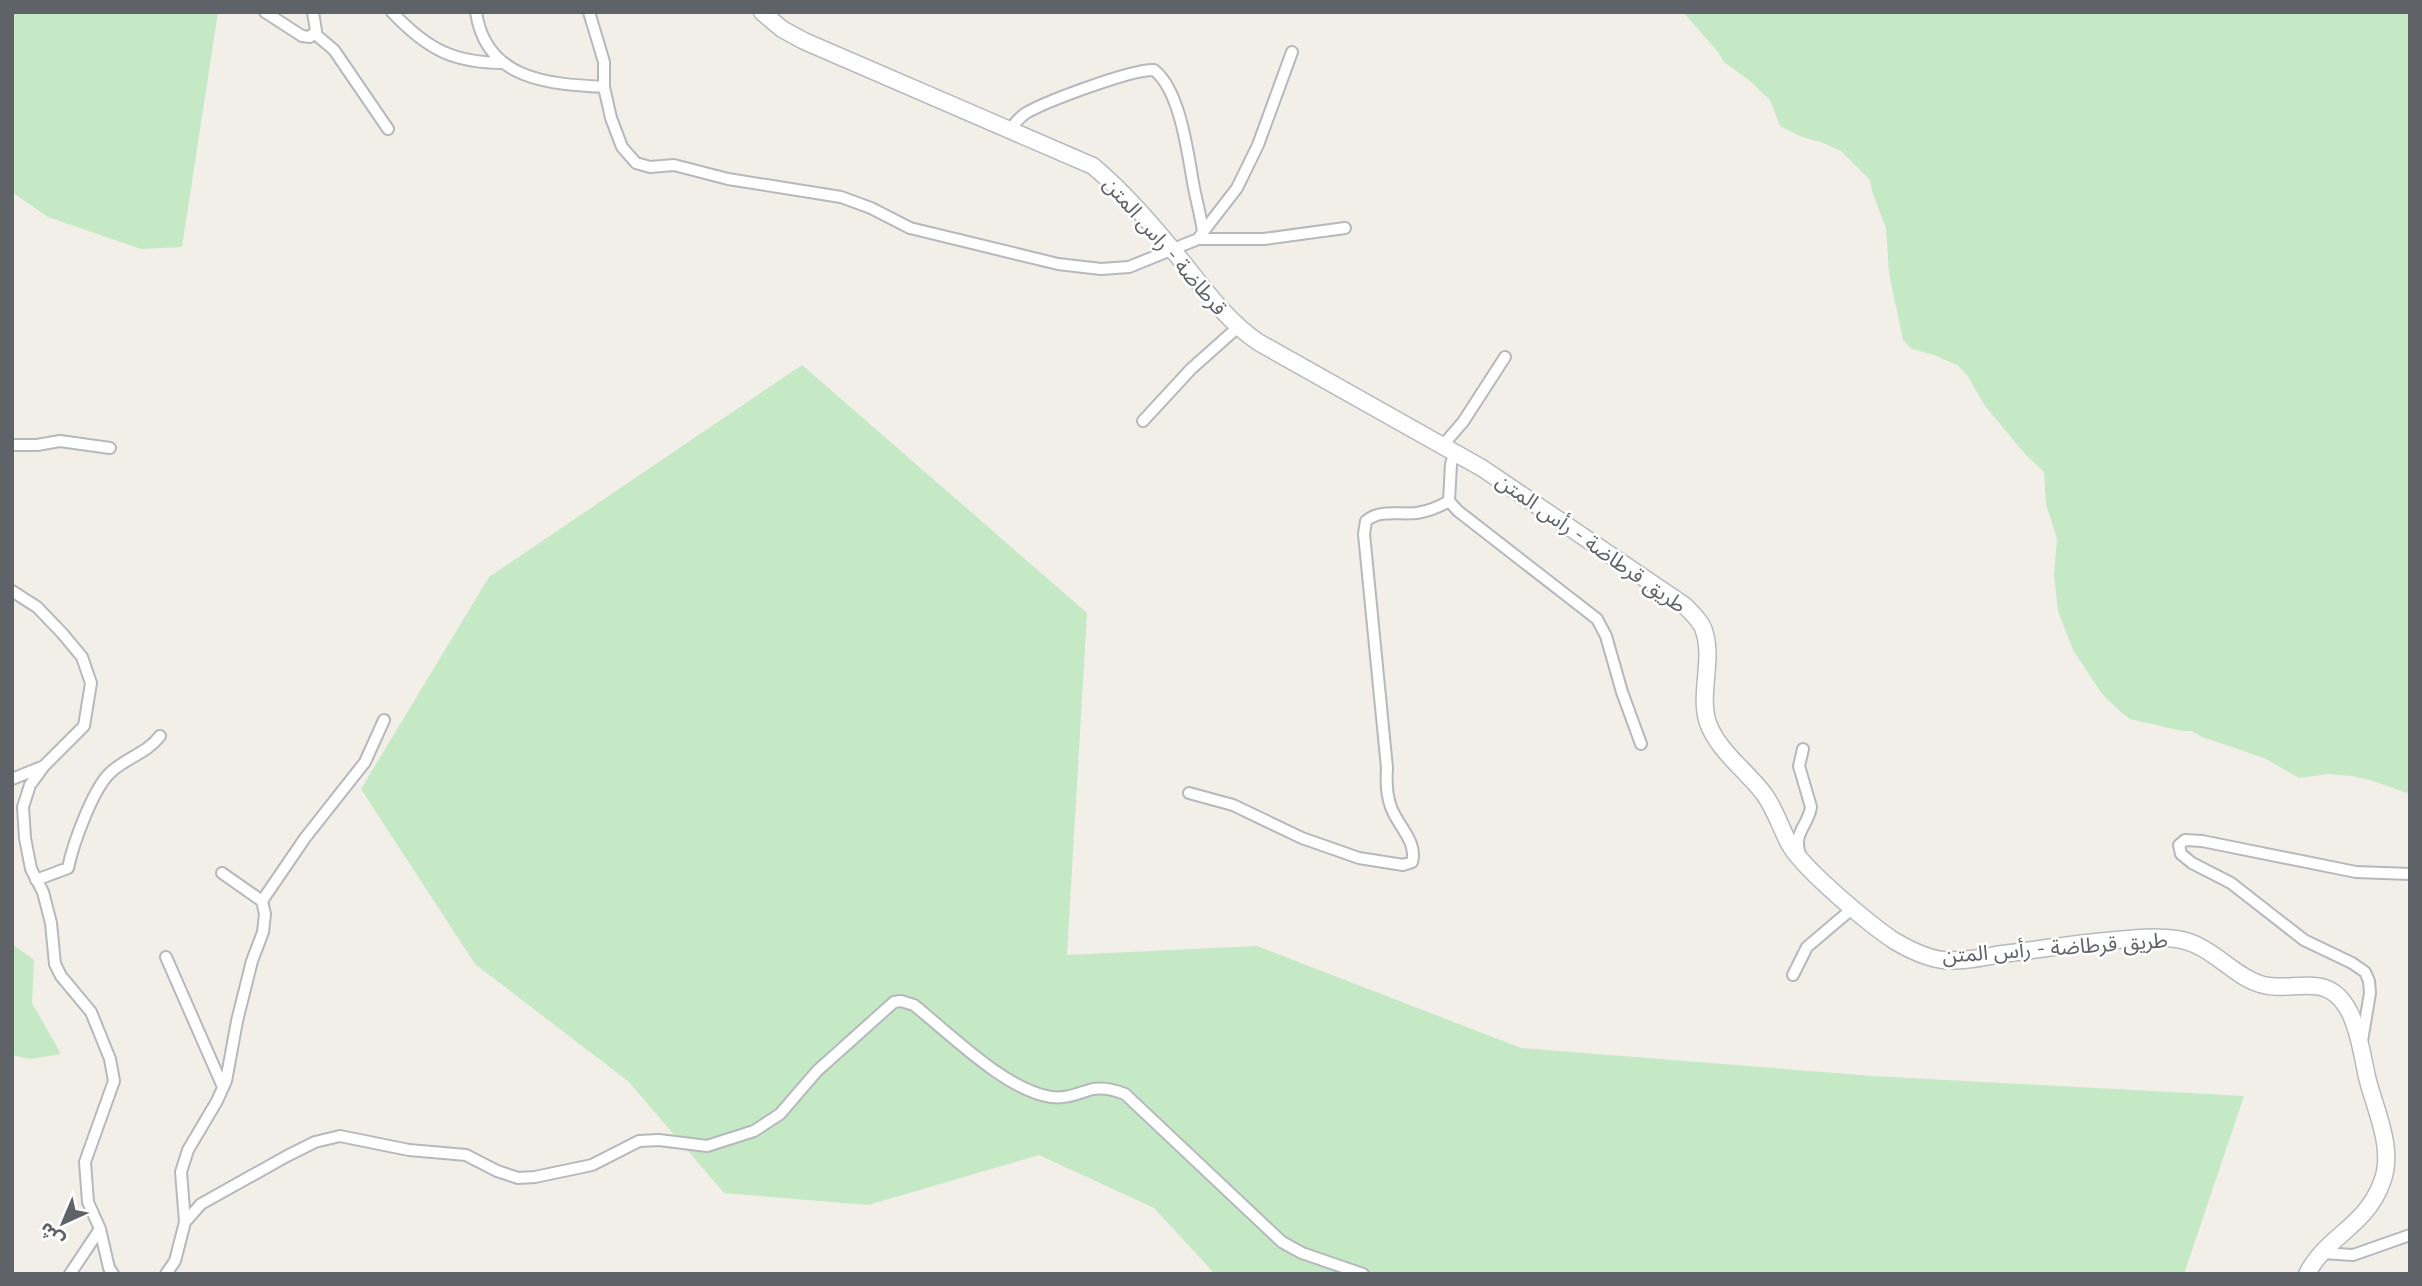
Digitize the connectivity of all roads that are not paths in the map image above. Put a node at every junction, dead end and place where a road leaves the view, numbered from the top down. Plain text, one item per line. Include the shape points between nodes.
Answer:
1 (265, 12) edge
2 (313, 12) edge
3 (392, 12) edge
4 (476, 12) edge
5 (589, 12) edge
6 (762, 12) edge
7 (314, 33) junction
8 (1292, 52) dead end
9 (504, 63) junction
10 (604, 87) junction
11 (1011, 128) junction
12 (388, 129) dead end
13 (1345, 228) dead end
14 (1201, 235) junction
15 (1171, 248) junction
16 (1237, 328) junction
17 (1505, 357) dead end
18 (1143, 421) dead end
19 (12, 445) edge
20 (110, 448) dead end
21 (1449, 448) junction
22 (1482, 468) joint
23 (1449, 500) junction
24 (12, 591) edge
25 (384, 720) dead end
26 (160, 736) dead end
27 (1641, 744) dead end
28 (1803, 749) dead end
29 (44, 766) junction
30 (12, 779) edge
31 (1189, 793) dead end
32 (26, 799) junction
33 (12, 810) edge
34 (1804, 863) junction
35 (222, 873) dead end
36 (2410, 874) edge
37 (36, 880) junction
38 (262, 901) junction
39 (1853, 908) junction
40 (166, 957) dead end
41 (1793, 975) dead end
42 (2360, 1047) junction
43 (223, 1087) junction
44 (185, 1222) junction
45 (100, 1229) junction
46 (2410, 1235) edge
47 (2322, 1253) junction
48 (70, 1274) edge
49 (113, 1274) edge
50 (166, 1274) edge
51 (1363, 1274) edge
52 (2307, 1274) edge

1 - 7 street via 302,36
2 - 7 street
3 - 9 street via 450,57
4 - 9 street via 489,48
5 - 10 street via 604,62
6 - 11 main road, قرطاضة - راس المتن via 804,41
7 - 12 street via 334,50
8 - 14 street via 1237,188
9 - 10 street via 516,72 553,83
10 - 15 street via 622,147 636,163 650,167 674,165 728,179 841,197 910,228 1058,264 1129,267
11 - 14 street via 1024,114 1059,99 1154,70 1183,127
11 - 15 main road, قرطاضة - راس المتن via 1093,166
13 - 14 street via 1264,239
14 - 15 street
15 - 16 main road, قرطاضة - راس المتن
16 - 18 street
16 - 21 main road, قرطاضة - راس المتن
17 - 21 street
19 - 20 street via 60,441
21 - 22 main road, قرطاضة - راس المتن
21 - 23 street
22 - 34 main road, طريق قرطاضة - رأس المتن via 1674,597 1698,619 1704,630 1709,725 1763,793
23 - 27 street via 1597,619
23 - 31 street via 1416,513 1373,515 1366,521 1364,534 1386,789 1391,809 1411,844 1412,862 1403,865 1359,858 1233,806
24 - 29 street via 37,607 62,633 82,657 91,683 83,726
25 - 38 street via 365,762
26 - 37 street via 100,785 68,867
28 - 34 street via 1799,766 1811,807 1797,840
29 - 30 street
29 - 32 street
32 - 33 street
32 - 37 street via 25,838
34 - 39 main road, طريق قرطاضة - رأس المتن
35 - 38 street
36 - 42 street via 2356,872 2203,841 2185,839 2179,845 2181,854 2192,863 2231,883 2304,940 2365,972 2370,993
37 - 45 street via 51,923 55,964 92,1012 110,1059 114,1081 85,1162 88,1202
38 - 43 street via 263,932
39 - 41 street via 1807,947
39 - 42 main road, طريق قرطاضة - رأس المتن via 1893,940 1943,960 2141,937 2178,939 2198,946 2258,984 2327,988 2347,1007
40 - 43 street
42 - 47 main road, طريق قرطاضة - رأس المتن via 2386,1154 2384,1178 2368,1212
43 - 44 street via 181,1172
44 - 50 street
44 - 51 street via 201,1204 287,1156 340,1136 408,1150 466,1155 518,1178 592,1165 639,1141 707,1146 754,1131 780,1114 817,1071 901,1001 914,1005 1010,1082 1031,1093 1055,1098 1110,1088 1125,1094 1282,1242
45 - 48 street
45 - 49 street
46 - 47 street via 2353,1255
47 - 52 main road, طريق قرطاضة - رأس المتن

